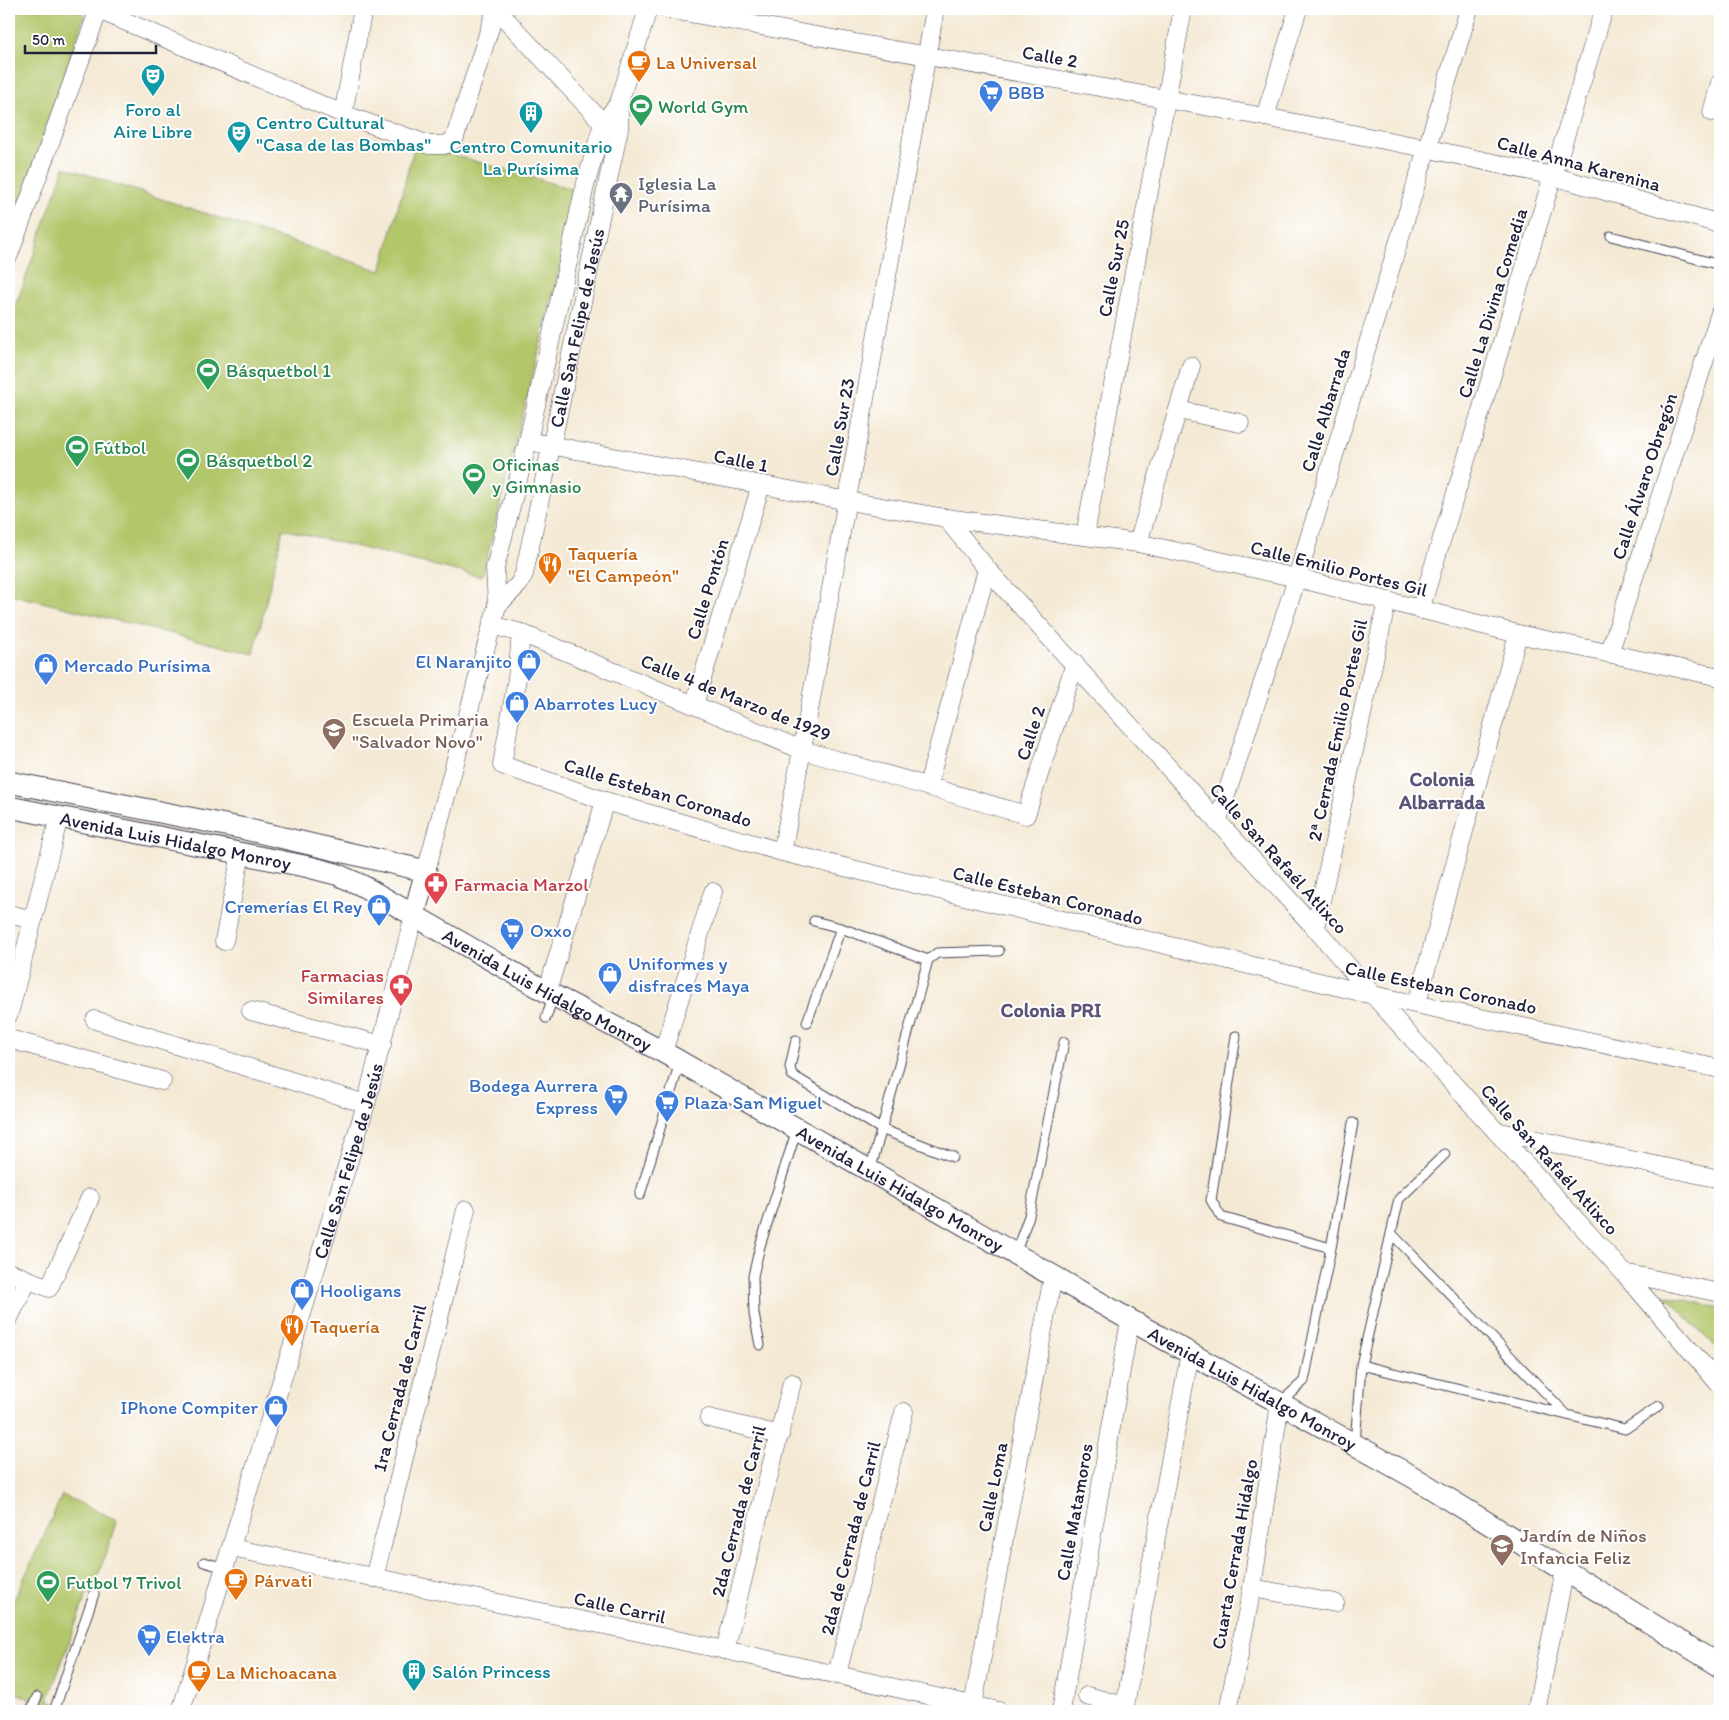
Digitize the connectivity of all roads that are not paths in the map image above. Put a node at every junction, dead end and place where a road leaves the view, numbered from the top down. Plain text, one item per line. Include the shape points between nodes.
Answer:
1 (98, 9) edge
2 (363, 9) edge
3 (496, 9) edge
4 (648, 9) edge
5 (667, 9) edge
6 (935, 9) edge
7 (1183, 9) edge
8 (1298, 9) edge
9 (1469, 9) edge
10 (1604, 9) edge
11 (926, 55) junction
12 (1720, 83) edge
13 (1167, 99) junction
14 (1712, 112) dead end
15 (343, 114) junction
16 (1265, 116) junction
17 (611, 126) junction
18 (1425, 148) junction
19 (1553, 176) junction
20 (1720, 224) edge
21 (1611, 236) dead end
22 (9, 255) edge
23 (1720, 265) edge
24 (1720, 312) edge
25 (1192, 366) dead end
26 (1178, 410) junction
27 (1240, 423) dead end
28 (528, 441) junction
29 (552, 446) junction
30 (761, 485) junction
31 (848, 501) junction
32 (946, 518) junction
33 (1085, 535) junction
34 (1138, 543) junction
35 (987, 569) junction
36 (1297, 578) junction
37 (1387, 601) junction
38 (496, 606) junction
39 (1420, 610) junction
40 (492, 625) junction
41 (521, 633) junction
42 (1518, 634) junction
43 (1609, 654) junction
44 (1075, 664) junction
45 (1720, 677) edge
46 (694, 705) junction
47 (802, 750) junction
48 (9, 782) edge
49 (928, 785) junction
50 (605, 801) junction
51 (9, 807) edge
52 (1026, 816) joint
53 (59, 817) junction
54 (1217, 823) junction
55 (782, 852) junction
56 (241, 853) junction
57 (426, 872) junction
58 (713, 892) dead end
59 (9, 914) edge
60 (414, 915) junction
61 (33, 920) junction
62 (814, 921) dead end
63 (841, 928) junction
64 (1315, 928) junction
65 (224, 941) dead end
66 (999, 951) dead end
67 (928, 960) junction
68 (550, 994) junction
69 (1373, 995) junction
70 (1416, 1003) junction
71 (251, 1011) dead end
72 (9, 1014) edge
73 (546, 1018) dead end
74 (95, 1020) dead end
75 (807, 1022) dead end
76 (1236, 1036) dead end
77 (9, 1039) edge
78 (796, 1040) dead end
79 (1064, 1042) dead end
80 (382, 1045) junction
81 (672, 1057) junction
82 (1720, 1069) edge
83 (162, 1081) dead end
84 (366, 1104) junction
85 (1353, 1123) dead end
86 (797, 1129) junction
87 (881, 1129) junction
88 (1496, 1131) junction
89 (1445, 1154) dead end
90 (953, 1157) dead end
91 (870, 1171) junction
92 (1720, 1179) edge
93 (640, 1195) dead end
94 (90, 1198) dead end
95 (466, 1210) dead end
96 (1391, 1233) junction
97 (1331, 1248) junction
98 (1015, 1254) junction
99 (9, 1272) edge
100 (1624, 1273) junction
101 (1053, 1276) junction
102 (28, 1280) junction
103 (1720, 1293) edge
104 (9, 1318) edge
105 (1130, 1320) junction
106 (760, 1345) dead end
107 (1190, 1353) junction
108 (1361, 1365) junction
109 (792, 1383) dead end
110 (1720, 1385) edge
111 (1280, 1403) junction
112 (1659, 1406) dead end
113 (904, 1412) dead end
114 (1566, 1414) junction
115 (709, 1418) dead end
116 (780, 1435) junction
117 (1355, 1445) junction
118 (232, 1548) junction
119 (204, 1562) dead end
120 (226, 1568) junction
121 (1566, 1570) junction
122 (374, 1578) junction
123 (1252, 1588) junction
124 (94, 1594) dead end
125 (1335, 1603) dead end
126 (725, 1650) junction
127 (1720, 1666) edge
128 (837, 1674) junction
129 (1087, 1696) dead end
130 (38, 1697) dead end
131 (973, 1705) junction
132 (952, 1706) edge
133 (31, 1711) edge
134 (54, 1711) edge
135 (181, 1711) edge
136 (999, 1711) edge
137 (1061, 1711) edge
138 (1228, 1711) edge
139 (1536, 1711) edge

1 - 15 street
1 - 22 street
2 - 15 street
3 - 15 street via 454,140 445,145 429,145 389,134
3 - 17 street
4 - 17 street
5 - 11 street, Calle 2
6 - 11 street, Calle Sur 23
7 - 13 street, Calle Sur 25
8 - 16 street
9 - 18 street, Calle Albarrada
10 - 19 street, Calle La Divina Comedia
11 - 13 street, Calle 2
11 - 31 street, Calle Sur 23
12 - 14 street
13 - 16 street, Calle 2
13 - 33 street, Calle Sur 25
16 - 18 street, Calle 2
17 - 28 street, Calle San Felipe de Jesús via 585,186
17 - 29 street, Calle San Felipe de Jesús
18 - 19 street, Calle Anna Karenina
18 - 36 street, Calle Albarrada
19 - 20 street, Calle Anna Karenina
19 - 39 street, Calle La Divina Comedia
21 - 23 lane
24 - 43 street, Calle Álvaro Obregón
25 - 26 street
26 - 27 street
26 - 34 street
28 - 29 street, Calle 1
28 - 38 street, Calle San Felipe de Jesús via 495,568
29 - 30 street, Calle 1
29 - 38 street, Calle San Felipe de Jesús via 524,574 519,584
30 - 31 street, Calle 1
30 - 46 street, Calle Pontón
31 - 32 street, Calle 1
31 - 47 street, Calle Sur 23
32 - 33 street, Calle Emilio Portes Gil
32 - 35 street, Calle San Rafaél Atlixco
33 - 34 street, Calle Emilio Portes Gil
34 - 36 street, Calle Emilio Portes Gil
35 - 44 street, Calle San Rafaél Atlixco
35 - 49 street
36 - 37 street, Calle Emilio Portes Gil
36 - 54 street, Calle Albarrada
37 - 39 street, Calle Emilio Portes Gil
37 - 64 street, 2ª Cerrada Emilio Portes Gil
38 - 40 street, Calle San Felipe de Jesús
39 - 42 street, Calle Emilio Portes Gil
40 - 41 street, Calle 4 de Marzo de 1929
40 - 57 street, Calle San Felipe de Jesús
41 - 46 street, Calle 4 de Marzo de 1929
41 - 50 street, Calle Esteban Coronado via 502,765
42 - 43 street, Calle Emilio Portes Gil
42 - 70 street
43 - 45 street, Calle Emilio Portes Gil
44 - 52 street, Calle 2
44 - 54 street, Calle San Rafaél Atlixco
46 - 47 street, Calle 4 de Marzo de 1929
47 - 49 street, Calle 4 de Marzo de 1929
47 - 55 street, Calle Sur 23
48 - 57 street, Avenida Luis Hidalgo Monroy via 245,830
49 - 52 street, Calle 4 de Marzo de 1929
50 - 55 street, Calle Esteban Coronado
50 - 68 street
51 - 53 street, Avenida Luis Hidalgo Monroy
53 - 56 street, Avenida Luis Hidalgo Monroy
53 - 61 street
54 - 64 street, Calle San Rafaél Atlixco
55 - 69 street, Calle Esteban Coronado
56 - 60 street, Avenida Luis Hidalgo Monroy via 336,874
56 - 65 street
57 - 60 street, Calle San Felipe de Jesús
58 - 81 street
59 - 61 street
60 - 68 street, Avenida Luis Hidalgo Monroy
60 - 80 street, Calle San Felipe de Jesús
61 - 72 street
62 - 63 lane
63 - 67 lane
63 - 75 lane
64 - 69 street, Calle San Rafaél Atlixco
66 - 67 lane via 937,953
67 - 87 lane
68 - 73 lane
68 - 81 street, Avenida Luis Hidalgo Monroy
69 - 70 street, Calle Esteban Coronado
69 - 88 street, Calle San Rafaél Atlixco
70 - 82 street, Calle Esteban Coronado
71 - 80 street
74 - 84 street
76 - 97 lane via 1210,1200 1221,1217
77 - 83 street
78 - 87 lane via 790,1067 792,1075
79 - 98 lane via 1029,1216
80 - 84 street, Calle San Felipe de Jesús
81 - 86 street, Avenida Luis Hidalgo Monroy
81 - 93 lane
84 - 118 street, Calle San Felipe de Jesús
85 - 97 lane
86 - 91 street, Avenida Luis Hidalgo Monroy
86 - 106 lane via 753,1276 754,1314
87 - 90 lane
87 - 91 lane
88 - 92 street
88 - 100 street, Calle San Rafaél Atlixco
89 - 96 lane via 1398,1199
91 - 98 street, Avenida Luis Hidalgo Monroy
94 - 102 street via 48,1288
95 - 122 street, 1ra Cerrada de Carril
96 - 108 lane
96 - 114 lane
97 - 111 lane via 1304,1381
98 - 101 street, Avenida Luis Hidalgo Monroy
99 - 102 street
100 - 103 street
100 - 110 street, Calle San Rafaél Atlixco
101 - 105 street, Avenida Luis Hidalgo Monroy
101 - 131 street, Calle Loma
102 - 104 street
105 - 107 street, Avenida Luis Hidalgo Monroy
105 - 137 street, Calle Matamoros
107 - 111 street, Avenida Luis Hidalgo Monroy
107 - 129 street via 1125,1706
108 - 114 lane
108 - 117 lane
109 - 116 street, 2da Cerrada de Carril
111 - 117 street, Avenida Luis Hidalgo Monroy
111 - 123 street, Cuarta Cerrada Hidalgo
112 - 114 lane via 1625,1429
113 - 128 street, 2da de Cerrada de Carril
115 - 116 street
116 - 126 street, 2da Cerrada de Carril
117 - 121 street, Avenida Luis Hidalgo Monroy
118 - 120 street, Calle San Felipe de Jesús
118 - 122 street, Calle Carril
119 - 120 lane
120 - 135 street, Calle San Felipe de Jesús
121 - 127 street, Avenida Luis Hidalgo Monroy
121 - 139 street
122 - 126 street, Calle Carril
123 - 125 street
123 - 138 street, Cuarta Cerrada Hidalgo
124 - 134 lane
126 - 128 street, Calle Carril
128 - 132 street, Calle Carril
130 - 133 lane
131 - 132 street, Calle Carril
131 - 136 street, Calle Carril

